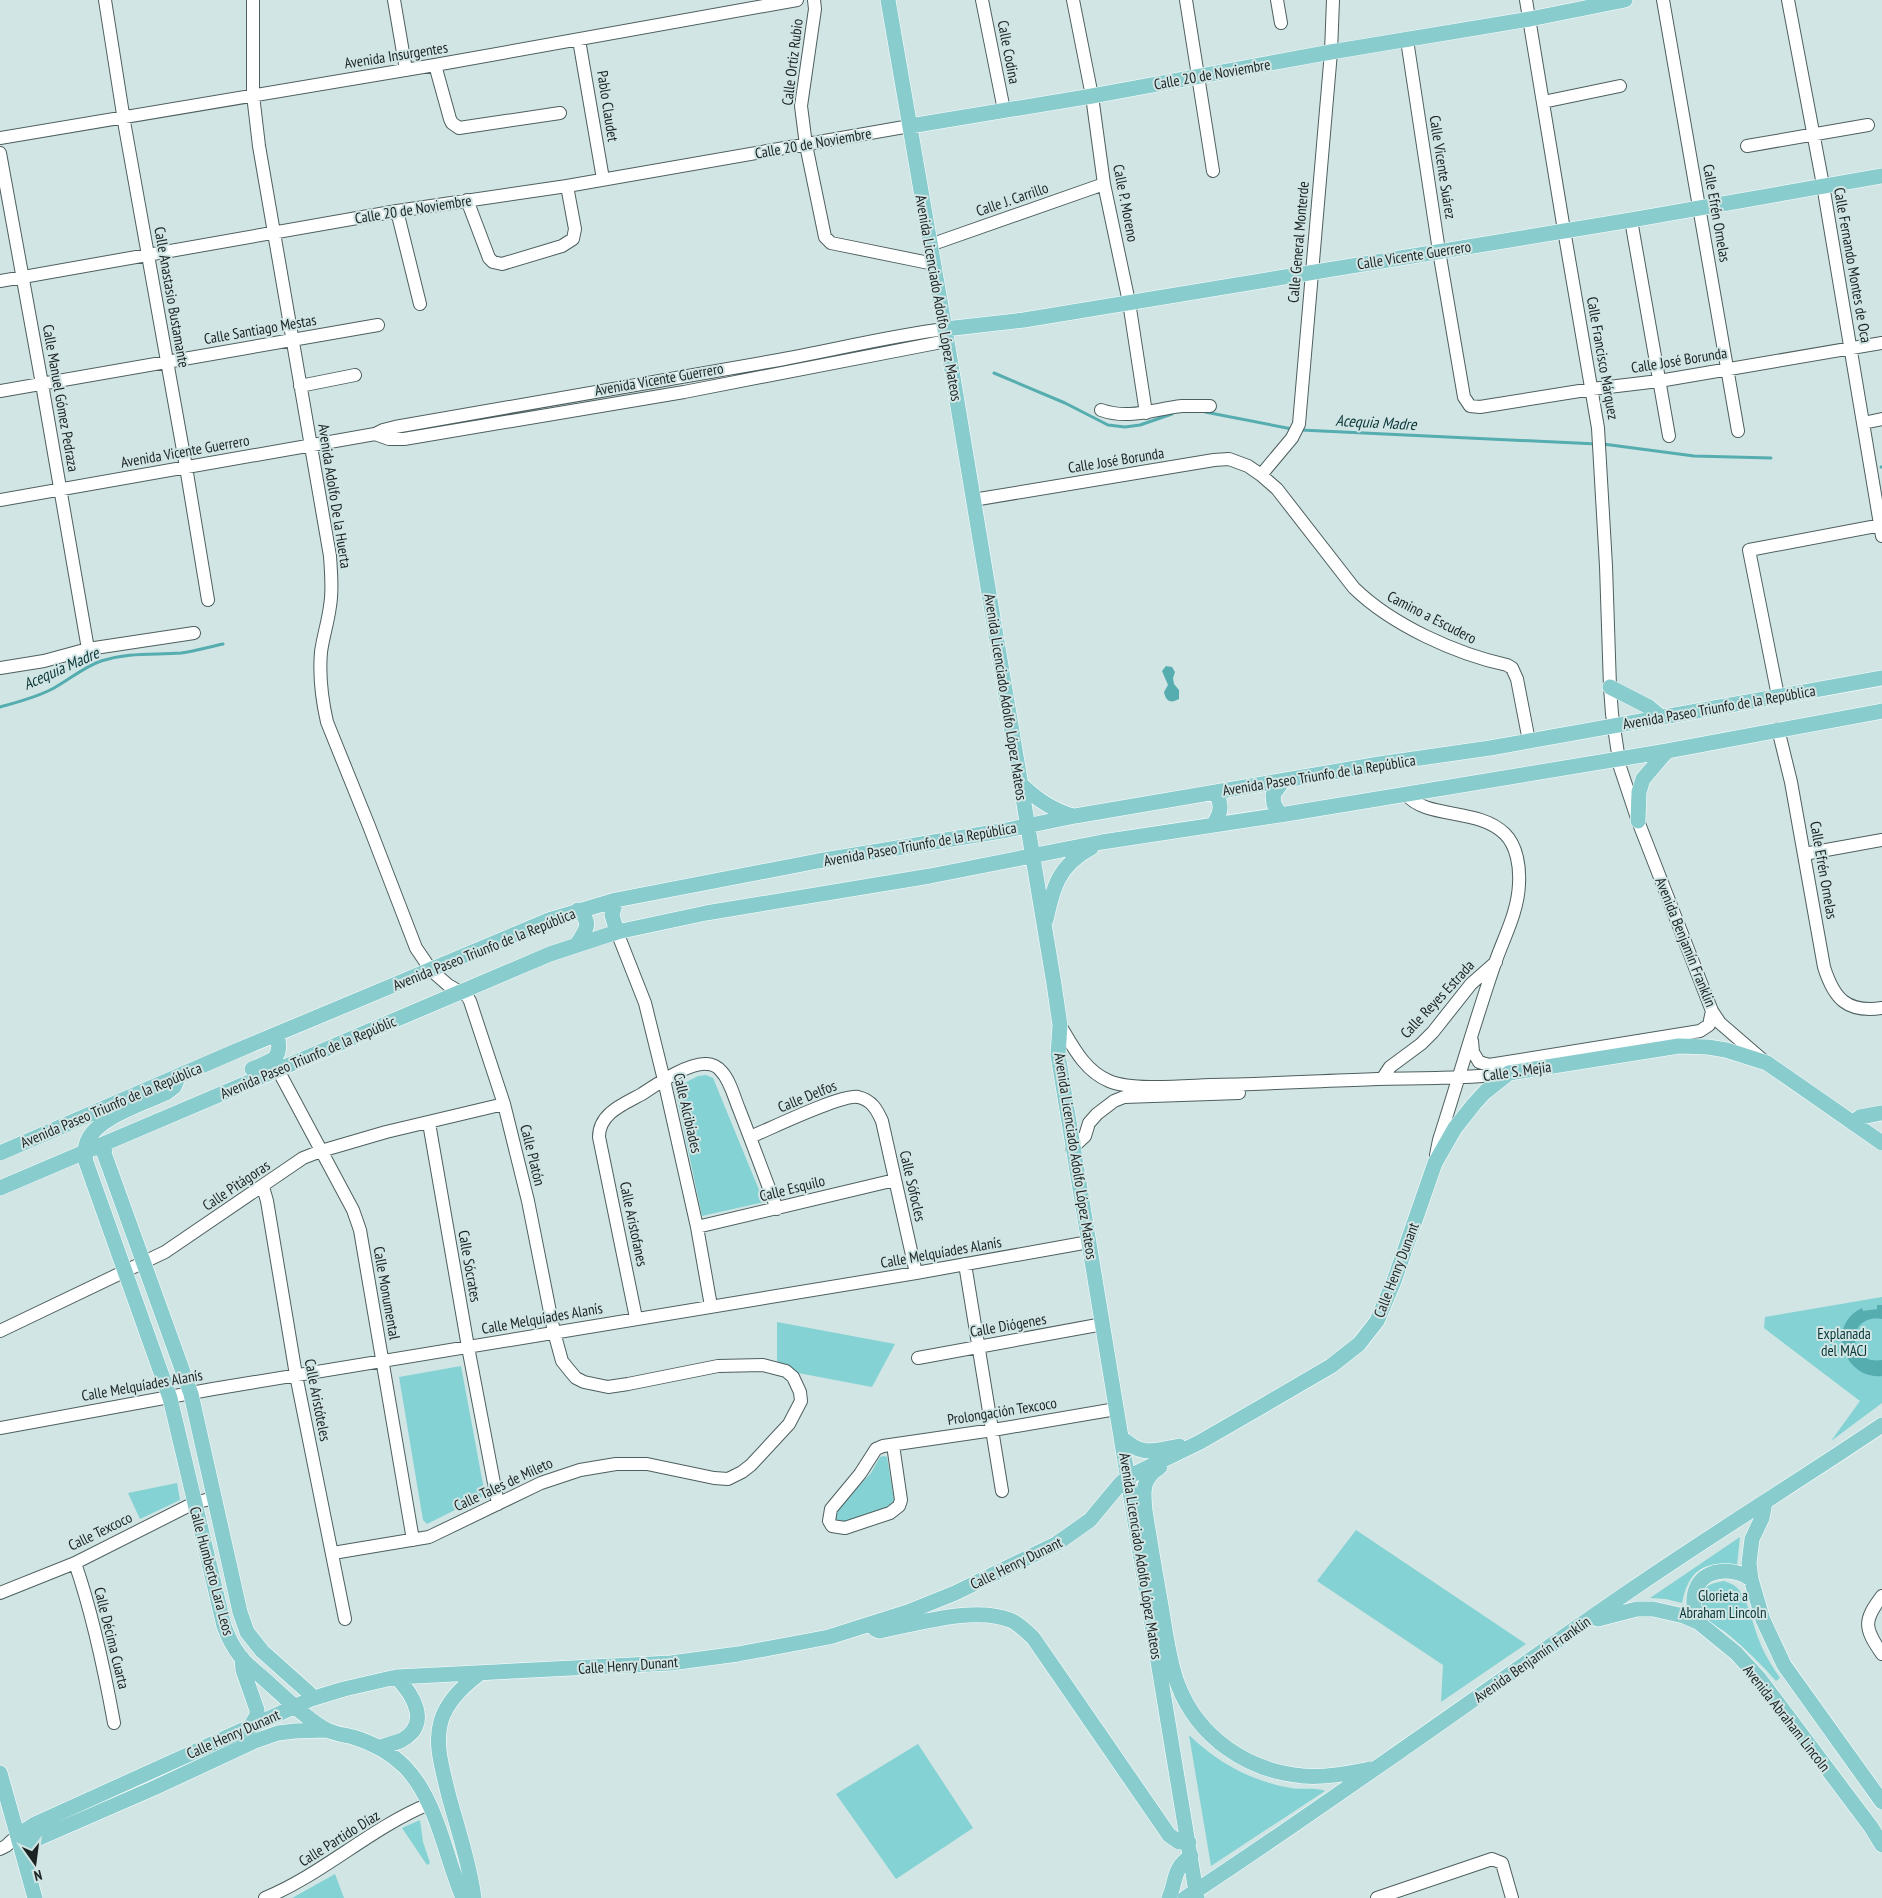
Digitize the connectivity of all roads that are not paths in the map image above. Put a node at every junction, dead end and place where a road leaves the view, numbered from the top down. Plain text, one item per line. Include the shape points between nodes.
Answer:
1 (105, 0) edge
2 (253, 0) edge
3 (394, 0) edge
4 (797, 0) edge
5 (814, 0) edge
6 (888, 0) edge
7 (982, 0) edge
8 (1074, 0) edge
9 (1186, 0) edge
10 (1277, 0) edge
11 (1333, 0) edge
12 (1526, 0) edge
13 (1625, 0) edge
14 (1663, 0) edge
15 (1788, 0) edge
16 (1530, 19) junction
17 (1281, 23) dead end
18 (579, 40) junction
19 (1407, 40) junction
20 (1330, 52) junction
21 (435, 66) junction
22 (406, 70) junction
23 (1198, 77) junction
24 (1620, 86) dead end
25 (253, 95) junction
26 (1092, 96) junction
27 (1543, 102) junction
28 (1004, 110) junction
29 (560, 113) dead end
30 (124, 118) junction
31 (1868, 125) dead end
32 (910, 126) junction
33 (1813, 134) junction
34 (0, 138) edge
35 (806, 144) junction
36 (1747, 146) dead end
37 (0, 153) edge
38 (1213, 171) dead end
39 (1882, 176) edge
40 (603, 178) junction
41 (1104, 184) junction
42 (1823, 185) junction
43 (567, 186) junction
44 (467, 200) junction
45 (1700, 208) junction
46 (397, 211) junction
47 (1631, 220) junction
48 (1564, 230) junction
49 (273, 233) junction
50 (930, 245) junction
51 (1439, 252) junction
52 (148, 256) junction
53 (934, 264) junction
54 (1311, 272) junction
55 (23, 278) junction
56 (0, 281) edge
57 (1129, 302) junction
58 (420, 304) dead end
59 (378, 325) dead end
60 (946, 335) junction
61 (292, 340) junction
62 (1882, 342) edge
63 (1850, 348) junction
64 (167, 362) junction
65 (1728, 369) junction
66 (355, 375) dead end
67 (1659, 380) junction
68 (42, 384) junction
69 (300, 386) junction
70 (1592, 389) junction
71 (0, 391) edge
72 (1210, 406) dead end
73 (1480, 407) joint
74 (1100, 410) dead end
75 (1146, 413) junction
76 (1882, 419) edge
77 (1863, 423) junction
78 (1738, 432) dead end
79 (1669, 436) dead end
80 (311, 446) junction
81 (186, 467) junction
82 (1261, 475) junction
83 (60, 490) junction
84 (0, 500) edge
85 (973, 500) junction
86 (1881, 529) edge
87 (208, 600) dead end
88 (194, 633) dead end
89 (88, 650) junction
90 (0, 668) edge
91 (1882, 678) edge
92 (1610, 687) junction
93 (1778, 696) junction
94 (1882, 711) edge
95 (1660, 716) junction
96 (1614, 725) junction
97 (1778, 729) junction
98 (1529, 741) junction
99 (1666, 751) junction
100 (1619, 759) junction
101 (1283, 781) junction
102 (1021, 784) junction
103 (1215, 792) junction
104 (1406, 794) junction
105 (1280, 815) junction
106 (1075, 816) junction
107 (1638, 821) junction
108 (1213, 825) junction
109 (1027, 826) junction
110 (1882, 840) edge
111 (1102, 842) junction
112 (1804, 854) junction
113 (1032, 856) junction
114 (616, 900) junction
115 (578, 910) junction
116 (1045, 929) junction
117 (617, 932) junction
118 (577, 944) junction
119 (1496, 962) junction
120 (431, 970) junction
121 (461, 992) junction
122 (1882, 1008) edge
123 (1712, 1011) junction
124 (1060, 1025) junction
125 (277, 1034) junction
126 (1471, 1038) junction
127 (1767, 1063) junction
128 (278, 1070) junction
129 (1509, 1074) junction
130 (180, 1075) junction
131 (1459, 1078) junction
132 (1382, 1079) junction
133 (664, 1080) junction
134 (1263, 1084) junction
135 (232, 1089) junction
136 (504, 1104) junction
137 (876, 1107) joint
138 (124, 1112) junction
139 (1882, 1112) edge
140 (1852, 1122) junction
141 (429, 1123) junction
142 (131, 1133) junction
143 (750, 1137) junction
144 (1882, 1143) edge
145 (106, 1144) junction
146 (1072, 1148) junction
147 (321, 1151) junction
148 (0, 1153) edge
149 (84, 1153) junction
150 (1435, 1162) junction
151 (895, 1180) junction
152 (263, 1187) junction
153 (0, 1188) edge
154 (777, 1209) junction
155 (696, 1227) junction
156 (1089, 1242) junction
157 (143, 1263) junction
158 (965, 1264) junction
159 (126, 1271) junction
160 (916, 1273) junction
161 (711, 1306) junction
162 (636, 1318) junction
163 (1103, 1324) junction
164 (0, 1331) edge
165 (554, 1332) junction
166 (468, 1347) junction
167 (979, 1347) junction
168 (918, 1358) dead end
169 (383, 1361) junction
170 (296, 1375) junction
171 (191, 1394) junction
172 (170, 1398) junction
173 (1116, 1408) junction
174 (1882, 1425) edge
175 (0, 1428) edge
176 (993, 1430) junction
177 (1121, 1436) junction
178 (893, 1444) junction
179 (1196, 1444) junction
180 (1128, 1477) junction
181 (1002, 1491) dead end
182 (214, 1498) junction
183 (1765, 1502) junction
184 (194, 1503) junction
185 (498, 1504) junction
186 (413, 1540) junction
187 (332, 1553) junction
188 (75, 1562) junction
189 (1750, 1579) junction
190 (0, 1593) edge
191 (1882, 1596) edge
192 (344, 1619) dead end
193 (1586, 1622) junction
194 (1698, 1622) junction
195 (866, 1627) junction
196 (1882, 1654) edge
197 (242, 1658) junction
198 (479, 1674) junction
199 (396, 1677) junction
200 (311, 1699) junction
201 (296, 1706) junction
202 (114, 1723) dead end
203 (250, 1727) junction
204 (327, 1730) junction
205 (380, 1747) junction
206 (1374, 1768) junction
207 (0, 1773) edge
208 (1882, 1802) edge
209 (430, 1804) junction
210 (11, 1844) edge
211 (1882, 1845) edge
212 (1190, 1849) junction
213 (278, 1895) edge
214 (1192, 1896) edge
215 (1382, 1897) edge
216 (35, 1898) edge
217 (264, 1898) edge
218 (463, 1898) edge
219 (474, 1898) edge
220 (1168, 1898) edge
221 (1512, 1898) edge

1 - 30 street, Calle Anastasio Bustamante
2 - 25 street, Avenida Adolfo De la Huerta
3 - 22 street
4 - 18 street, Avenida Insurgentes
5 - 35 street, Calle Ortiz Rubio via 801,97
6 - 32 main road, Avenida Licenciado Adolfo López Mateos
7 - 28 street, Calle Codina
8 - 26 street, Calle P. Moreno
9 - 23 street
10 - 17 street
11 - 20 street, Calle General Monterde
12 - 16 street, Calle Francisco Márquez
13 - 16 main road, Calle 20 de Noviembre
14 - 45 street, Calle Efrén Ornelas
15 - 33 street, Calle Fernando Montes de Oca
16 - 19 main road, Calle 20 de Noviembre
16 - 27 street, Calle Francisco Márquez
18 - 21 street, Avenida Insurgentes
18 - 40 street, Pablo Claudet
19 - 20 main road, Calle 20 de Noviembre
19 - 51 street, Calle Vicente Suárez
20 - 23 main road, Calle 20 de Noviembre
20 - 54 street, Calle General Monterde
21 - 22 street, Avenida Insurgentes
21 - 29 street via 452,123 459,128
22 - 25 street, Avenida Insurgentes
23 - 26 main road, Calle 20 de Noviembre
23 - 38 street
24 - 27 street
25 - 30 street, Avenida Insurgentes
25 - 49 street, Avenida Adolfo De la Huerta
26 - 28 main road, Calle 20 de Noviembre
26 - 41 street, Calle P. Moreno
27 - 48 street, Calle Francisco Márquez
28 - 32 main road, Calle 20 de Noviembre
30 - 34 street, Avenida Insurgentes
30 - 52 street, Calle Anastasio Bustamante
31 - 33 street
32 - 35 street, Calle 20 de Noviembre
32 - 50 main road, Avenida Licenciado Adolfo López Mateos
33 - 36 street
33 - 42 street, Calle Fernando Montes de Oca
35 - 40 street, Calle 20 de Noviembre
35 - 53 street, Calle Ortiz Rubio via 825,237 831,242
37 - 55 street, Calle Manuel Gómez Pedraza
39 - 42 main road, Calle Vicente Guerrero
40 - 43 street, Calle 20 de Noviembre
41 - 50 street, Calle J. Carrillo
41 - 57 street, Calle P. Moreno
42 - 45 main road, Calle Vicente Guerrero
42 - 63 street, Calle Fernando Montes de Oca
43 - 44 street, Calle 20 de Noviembre
43 - 44 street via 575,229 573,239 562,246 502,264 490,258
44 - 46 street, Calle 20 de Noviembre
45 - 47 main road, Calle Vicente Guerrero
45 - 65 street, Calle Efrén Ornelas
46 - 49 street, Calle 20 de Noviembre
46 - 58 street
47 - 48 main road, Calle Vicente Guerrero
47 - 67 street
48 - 51 main road, Calle Vicente Guerrero
48 - 70 street, Calle Francisco Márquez
49 - 52 street, Calle 20 de Noviembre
49 - 61 street, Avenida Adolfo De la Huerta
50 - 53 main road, Avenida Licenciado Adolfo López Mateos
51 - 54 main road, Calle Vicente Guerrero
51 - 73 street, Calle Vicente Suárez via 1464,397 1470,406
52 - 55 street, Calle 20 de Noviembre
52 - 64 street, Calle Anastasio Bustamante
53 - 60 main road, Avenida Licenciado Adolfo López Mateos
54 - 57 main road, Calle Vicente Guerrero
54 - 82 street, Calle General Monterde via 1299,424 1292,438
55 - 56 street, Calle 20 de Noviembre
55 - 68 street, Calle Manuel Gómez Pedraza
57 - 60 main road, Calle Vicente Guerrero
57 - 75 street, Calle P. Moreno
59 - 61 street, Calle Santiago Mestas
60 - 80 street, Avenida Vicente Guerrero via 904,335 604,392 395,427
60 - 85 main road, Avenida Licenciado Adolfo López Mateos
61 - 64 street, Calle Santiago Mestas
61 - 69 street, Avenida Adolfo De la Huerta
62 - 63 street, Calle José Borunda
63 - 65 street, Calle José Borunda
63 - 77 street, Calle Fernando Montes de Oca
64 - 68 street, Calle Santiago Mestas
64 - 81 street, Calle Anastasio Bustamante
65 - 67 street, Calle José Borunda
65 - 78 street, Calle Efrén Ornelas
66 - 69 street
67 - 70 street, Calle José Borunda
67 - 79 street
68 - 71 street, Calle Santiago Mestas
68 - 83 street, Calle Manuel Gómez Pedraza
69 - 80 street, Avenida Adolfo De la Huerta
70 - 73 street, Calle José Borunda
70 - 92 street, Calle Francisco Márquez via 1601,456
72 - 75 street via 1182,406
74 - 75 street via 1125,415
76 - 77 street
77 - 86 street, Calle Fernando Montes de Oca
80 - 81 street, Avenida Vicente Guerrero
80 - 120 street, Avenida Adolfo De la Huerta via 332,579 321,665 324,710 416,948
81 - 83 street, Avenida Vicente Guerrero
81 - 87 street, Calle Anastasio Bustamante
82 - 85 street, Calle José Borunda via 1229,459 1214,460
82 - 98 street, Camino a Escudero via 1277,489 1366,600 1440,642 1512,668
83 - 84 street, Avenida Vicente Guerrero
83 - 89 street, Calle Manuel Gómez Pedraza
85 - 102 main road, Avenida Licenciado Adolfo López Mateos
86 - 93 street via 1749,550
88 - 89 street
89 - 90 street
91 - 93 main road, Avenida Paseo Triunfo de la República
92 - 95 main road
92 - 96 street, Calle Francisco Márquez
93 - 95 main road, Avenida Paseo Triunfo de la República
94 - 97 main road
95 - 96 main road, Avenida Paseo Triunfo de la República
96 - 98 main road, Avenida Paseo Triunfo de la República
96 - 100 street, Avenida Benjamín Franklin
97 - 99 main road
97 - 112 street, Calle Efrén Ornelas
98 - 101 main road, Avenida Paseo Triunfo de la República
99 - 100 main road
99 - 107 main road via 1643,779
100 - 104 main road
100 - 107 street, Avenida Benjamín Franklin
101 - 103 main road, Avenida Paseo Triunfo de la República
101 - 105 main road via 1273,795
102 - 106 main road via 1048,806
102 - 109 main road, Avenida Licenciado Adolfo López Mateos
103 - 106 main road, Avenida Paseo Triunfo de la República
103 - 108 main road via 1221,807
104 - 105 main road
104 - 119 street, Calle Henry Dunant via 1421,806 1482,820 1509,839 1520,870 1520,884 1511,925
105 - 108 main road
106 - 109 main road, Avenida Paseo Triunfo de la República
107 - 123 street, Avenida Benjamín Franklin
108 - 111 main road
109 - 113 main road, Avenida Licenciado Adolfo López Mateos
109 - 114 main road, Avenida Paseo Triunfo de la República via 818,861
110 - 112 street
111 - 113 main road
111 - 116 main road via 1076,856 1060,874
112 - 122 street, Calle Efrén Ornelas via 1828,982 1835,994 1853,1007 1863,1010
113 - 116 main road, Avenida Licenciado Adolfo López Mateos
113 - 117 main road via 706,913
114 - 115 main road, Avenida Paseo Triunfo de la República
114 - 117 main road via 612,915
115 - 118 main road via 587,922
115 - 120 main road, Avenida Paseo Triunfo de la República
116 - 124 main road, Avenida Licenciado Adolfo López Mateos
117 - 118 main road, Avenida Paseo Triunfo de la Repúblic
117 - 133 street, Calle Alcibíades via 639,985
118 - 121 main road, Avenida Paseo Triunfo de la Repúblic
119 - 126 street, Calle Henry Dunant
119 - 132 street, Calle Reyes Estrada via 1471,984 1433,1032 1390,1067
120 - 121 street, Avenida Adolfo De la Huerta
120 - 125 main road, Avenida Paseo Triunfo de la República
121 - 128 main road, Avenida Paseo Triunfo de la Repúblic
121 - 136 street, Calle Platón via 470,1001
123 - 126 street via 1709,1025 1700,1031 1489,1064 1479,1062 1475,1057
123 - 127 street, Avenida Benjamín Franklin via 1720,1023
124 - 134 street, Calle S. Mejía via 1084,1062 1098,1075 1119,1085
124 - 146 main road, Avenida Licenciado Adolfo López Mateos via 1058,1054
125 - 130 main road, Avenida Paseo Triunfo de la República
125 - 135 main road via 278,1056 241,1074
126 - 131 street, Calle Henry Dunant
127 - 129 main road, Calle S. Mejía via 1717,1048 1678,1046
127 - 140 main road, Avenida Benjamín Franklin
128 - 135 main road, Avenida Paseo Triunfo de la Repúblic
128 - 147 street, Calle Monumental
129 - 131 street, Calle S. Mejía
129 - 150 main road via 1474,1104
130 - 138 main road via 174,1087 166,1093
130 - 148 main road, Avenida Paseo Triunfo de la República
131 - 132 street, Calle S. Mejía
131 - 150 street, Calle Henry Dunant
132 - 134 street, Calle S. Mejía
133 - 143 street via 700,1064 721,1070
133 - 155 street, Calle Alcibíades
133 - 162 street, Calle Aristofanes via 612,1112 599,1130
134 - 146 street, Calle S. Mejía via 1252,1092 1244,1093 1114,1100 1089,1123 1084,1136
135 - 142 main road, Avenida Paseo Triunfo de la Repúblic
136 - 141 street, Calle Pitágoras
136 - 165 street, Calle Platón
137 - 143 street, Calle Delfos via 859,1098 841,1099
137 - 151 street, Calle Sófocles
138 - 142 main road via 115,1120 115,1126 120,1131
138 - 149 main road via 94,1131
139 - 140 main road
140 - 144 main road, Avenida Benjamín Franklin
141 - 147 street, Calle Pitágoras
141 - 166 street, Calle Sócrates
142 - 145 main road, Avenida Paseo Triunfo de la Repúblic
143 - 154 street
145 - 149 main road, Avenida Paseo Triunfo de la Repúblic
145 - 157 main road, Calle Humberto Lara Leos via 104,1153
146 - 156 main road, Avenida Licenciado Adolfo López Mateos
147 - 152 street, Calle Pitágoras via 303,1158
147 - 169 street, Calle Monumental via 353,1210 360,1230
149 - 153 main road, Avenida Paseo Triunfo de la Repúblic
149 - 159 main road, Calle Humberto Lara Leos
150 - 179 main road, Calle Henry Dunant via 1394,1281 1369,1333 1331,1366
151 - 154 street, Calle Esquilo
151 - 160 street, Calle Sófocles
152 - 157 street, Calle Pitágoras
152 - 170 street, Calle Aristóteles
154 - 155 street, Calle Esquilo
155 - 161 street, Calle Alcibíades
156 - 158 street, Calle Melquíades Alanís
156 - 163 main road, Avenida Licenciado Adolfo López Mateos
157 - 159 street, Calle Pitágoras
157 - 171 main road, Calle Humberto Lara Leos
158 - 160 street, Calle Melquíades Alanís
158 - 167 street
159 - 164 street, Calle Pitágoras
159 - 172 main road, Calle Humberto Lara Leos
160 - 161 street, Calle Melquíades Alanís
161 - 162 street, Calle Melquíades Alanís
162 - 165 street, Calle Melquíades Alanís
163 - 167 street, Calle Diógenes
163 - 173 main road, Avenida Licenciado Adolfo López Mateos
165 - 166 street, Calle Melquíades Alanís
165 - 185 street, Calle Tales de Mileto via 562,1360 576,1378 584,1382 608,1387 718,1366 763,1365 780,1369 793,1378 801,1402 789,1424 751,1465 728,1479 647,1464 616,1464 559,1475
166 - 169 street, Calle Melquíades Alanís
166 - 185 street, Calle Sócrates
167 - 168 street, Calle Diógenes
167 - 176 street
169 - 170 street, Calle Melquíades Alanís
169 - 186 street, Calle Monumental
170 - 171 street, Calle Melquíades Alanís
170 - 187 street, Calle Aristóteles
171 - 172 street, Calle Melquíades Alanís
171 - 182 main road, Calle Humberto Lara Leos
172 - 175 street, Calle Melquíades Alanís
172 - 184 main road, Calle Humberto Lara Leos
173 - 176 street, Prolongación Texcoco
173 - 177 main road, Avenida Licenciado Adolfo López Mateos
174 - 183 main road, Avenida Benjamín Franklin
176 - 178 street, Prolongación Texcoco
176 - 181 street
177 - 179 main road via 1136,1450 1144,1451
177 - 180 main road, Avenida Licenciado Adolfo López Mateos
178 - 178 street, Prolongación Texcoco via 900,1506 890,1513 845,1528 832,1526 829,1521 831,1509 876,1449
179 - 180 main road, Calle Henry Dunant
179 - 206 main road via 1149,1476 1143,1490 1168,1647 1178,1685 1189,1709 1219,1743 1238,1755 1281,1772 1303,1776 1334,1775
180 - 195 main road, Calle Henry Dunant via 1090,1520 1056,1544 956,1593
180 - 212 main road, Avenida Licenciado Adolfo López Mateos
182 - 184 street, Calle Texcoco
182 - 200 main road, Calle Humberto Lara Leos via 247,1632 262,1652 309,1693
183 - 189 main road, Avenida Abraham Lincoln via 1750,1551
183 - 193 main road, Avenida Benjamín Franklin
184 - 188 street, Calle Texcoco
184 - 197 main road, Calle Humberto Lara Leos via 224,1626
185 - 186 street, Calle Tales de Mileto via 429,1537
186 - 187 street, Calle Tales de Mileto
187 - 192 street, Calle Aristóteles
188 - 190 street, Calle Texcoco
188 - 202 street, Calle Décima Cuarta via 104,1666
189 - 194 main road via 1725,1570 1704,1577 1694,1599
189 - 208 main road, Avenida Abraham Lincoln via 1763,1620 1784,1665
191 - 196 street via 1871,1610 1867,1626
193 - 194 main road, Avenida Abraham Lincoln via 1637,1609 1669,1612
193 - 206 main road, Avenida Benjamín Franklin
194 - 211 main road, Avenida Abraham Lincoln via 1760,1678
195 - 198 main road, Calle Henry Dunant via 812,1642 717,1658
195 - 212 main road via 879,1631 977,1614 1011,1621 1024,1629 1169,1834
197 - 201 main road, Calle Humberto Lara Leos
197 - 203 main road via 257,1710
198 - 199 main road, Calle Henry Dunant
198 - 219 main road via 452,1700 441,1720 438,1735 441,1762
199 - 200 main road, Calle Henry Dunant
199 - 205 main road via 415,1701 416,1723 404,1739
200 - 201 main road, Calle Henry Dunant
201 - 203 main road, Calle Henry Dunant
201 - 204 main road, Calle Humberto Lara Leos
203 - 210 main road, Calle Henry Dunant via 35,1824
204 - 205 main road, Calle Humberto Lara Leos
204 - 210 main road, Calle Henry Dunant via 295,1731 256,1741 154,1788
205 - 209 main road, Calle Humberto Lara Leos via 414,1777
206 - 214 main road, Avenida Benjamín Franklin
207 - 210 main road
209 - 213 street, Calle Partido Díaz via 396,1821
209 - 218 main road, Calle Humberto Lara Leos
210 - 216 main road
212 - 214 main road, Avenida Licenciado Adolfo López Mateos
212 - 220 main road via 1175,1874
213 - 217 street, Calle Partido Díaz
215 - 221 street via 1492,1859 1502,1863

